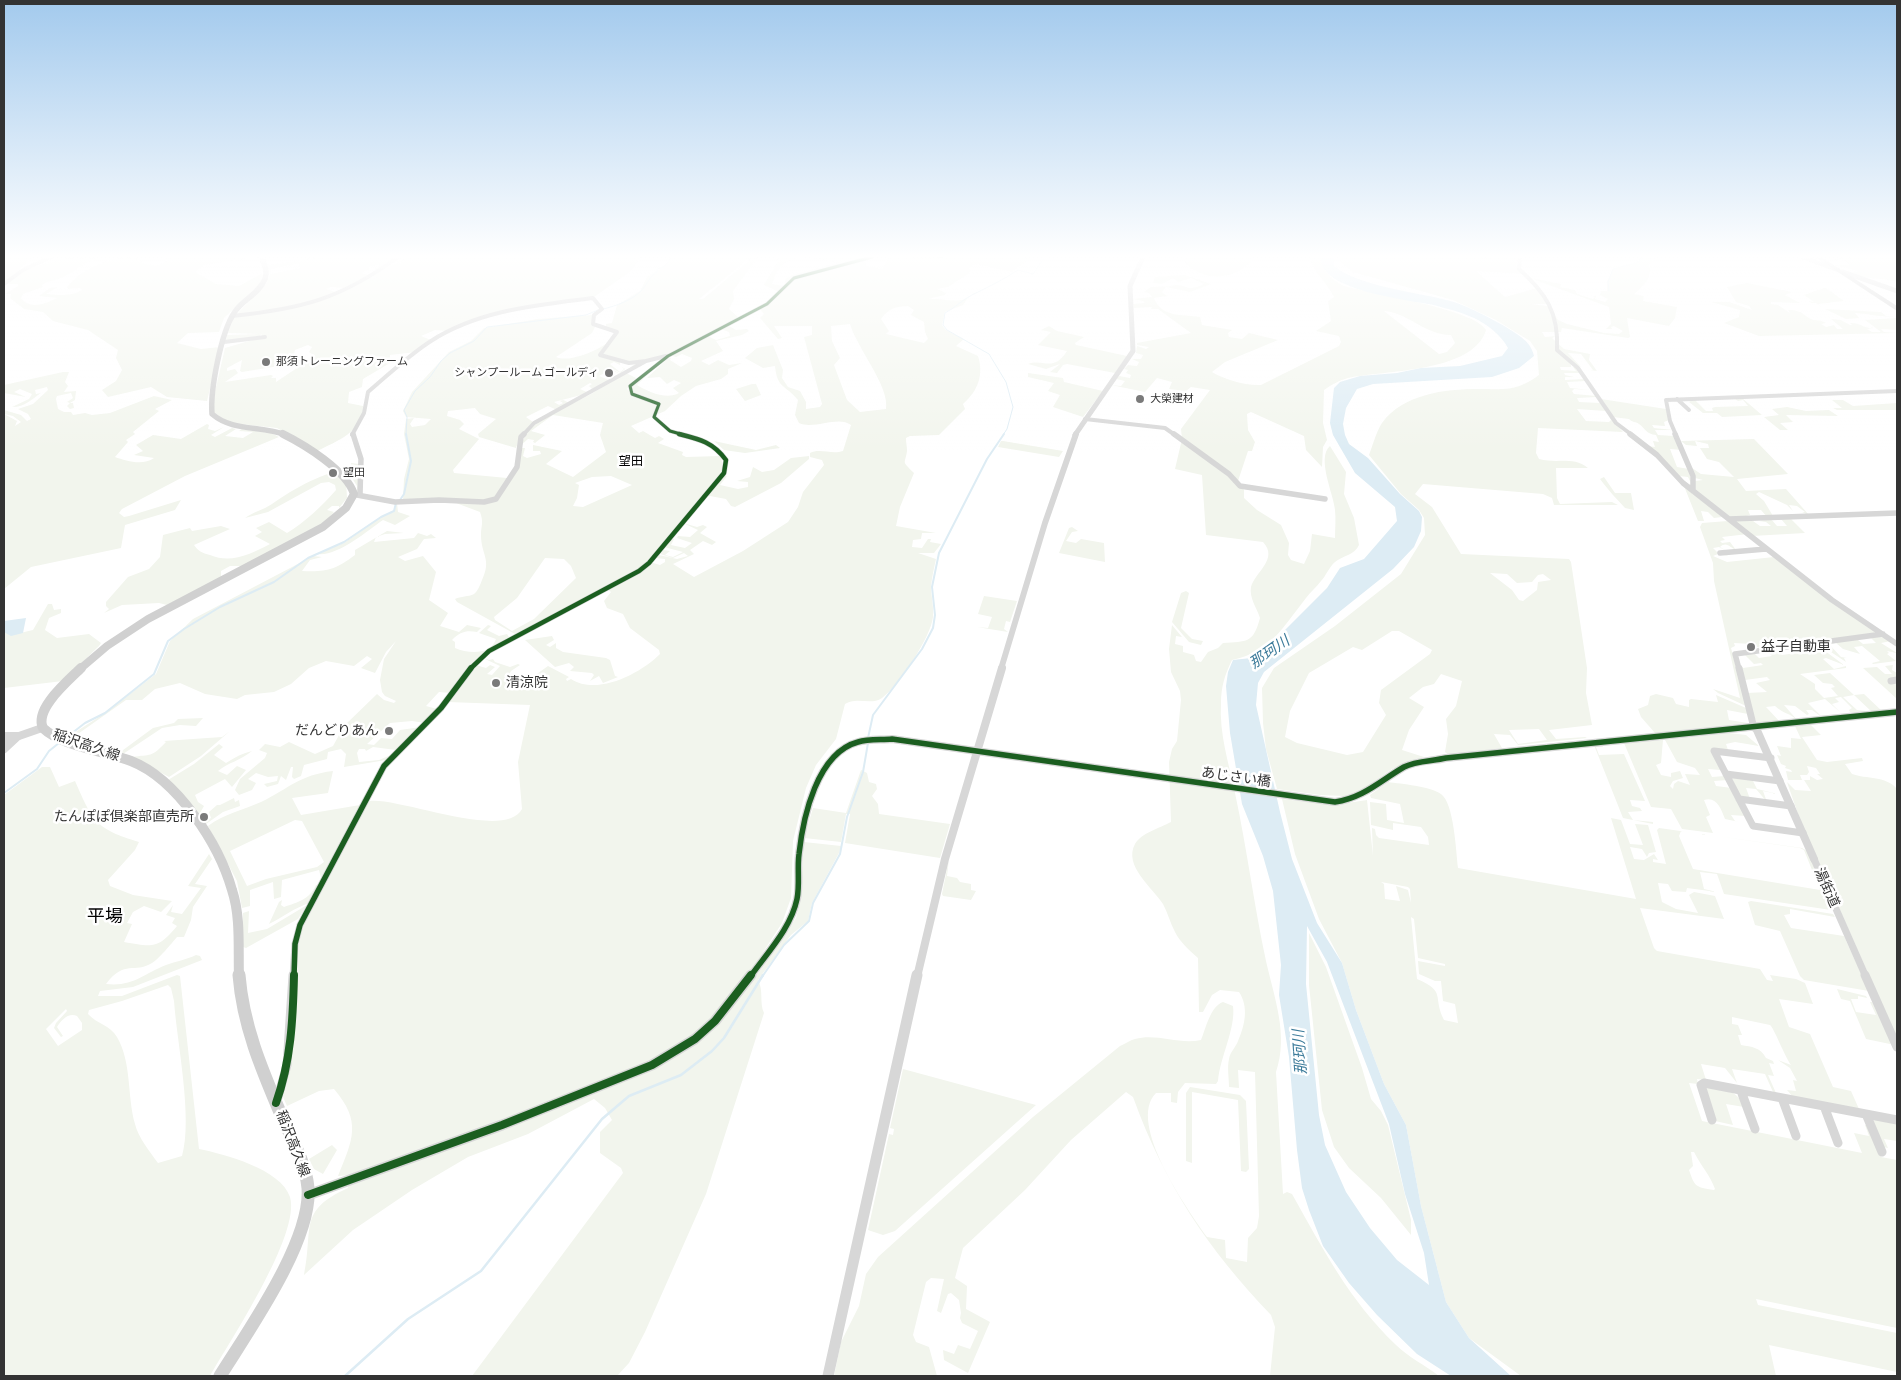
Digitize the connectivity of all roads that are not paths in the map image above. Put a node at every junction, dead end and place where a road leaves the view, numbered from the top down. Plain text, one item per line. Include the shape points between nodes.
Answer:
1 (230, 321) edge
2 (473, 321) edge
3 (594, 321) edge
4 (734, 321) edge
5 (1132, 321) edge
6 (1556, 321) edge
7 (265, 337) dead end
8 (224, 342) junction
9 (668, 356) junction
10 (646, 361) junction
11 (1897, 391) edge
12 (1677, 399) junction
13 (1688, 410) dead end
14 (1085, 419) junction
15 (1692, 491) junction
16 (357, 495) junction
17 (1325, 500) dead end
18 (1897, 513) edge
19 (1729, 519) junction
20 (1766, 548) junction
21 (1720, 553) dead end
22 (1883, 634) junction
23 (1897, 644) edge
24 (1897, 712) edge
25 (42, 728) junction
26 (1755, 728) junction
27 (4, 736) edge
28 (19, 736) junction
29 (4, 742) edge
30 (4, 750) edge
31 (978, 751) junction
32 (1771, 758) junction
33 (1726, 774) junction
34 (1780, 781) junction
35 (1739, 799) junction
36 (1791, 806) junction
37 (1802, 833) junction
38 (1814, 859) joint
39 (1897, 1047) edge
40 (1741, 1091) junction
41 (1782, 1098) junction
42 (276, 1103) junction
43 (1824, 1106) junction
44 (1866, 1114) junction
45 (1712, 1120) dead end
46 (1897, 1120) edge
47 (1755, 1129) dead end
48 (1796, 1136) dead end
49 (1838, 1143) dead end
50 (1882, 1152) dead end
51 (308, 1195) junction
52 (220, 1376) edge
53 (828, 1376) edge

1 - 8 main road
2 - 16 street via 431,341 368,392 364,413 352,436 361,458
3 - 10 street via 597,328 615,329 617,332 600,355 629,363
4 - 9 street
5 - 14 street via 1133,351
6 - 15 street via 1557,350 1578,368 1620,427 1658,455
7 - 8 street
8 - 16 main road via 211,405 214,417 230,424 272,430 287,436 344,476
9 - 10 street
9 - 42 street via 632,384 629,390 634,396 659,404 654,417 668,430 717,446 726,460 724,473 649,563 489,651 473,666 441,708 386,762 300,925 295,944 287,1065
10 - 16 street via 528,429 518,443 517,467 496,499 484,502 395,502
11 - 12 street
12 - 13 street
12 - 15 street via 1666,400 1670,421 1693,476
14 - 17 street via 1166,428 1229,474 1240,486
14 - 31 street via 1072,443 1049,511
15 - 19 street
16 - 25 main road, 稲沢高久線 via 344,511 323,527 116,638 87,662 53,698 41,716
18 - 19 street
19 - 20 street
20 - 21 street
20 - 22 street via 1832,600
22 - 23 street
22 - 26 street via 1735,654
24 - 26 street, あじさい橋
25 - 28 street
25 - 42 main road, 稲沢高久線 via 57,737 135,763 154,774 170,788 214,848 230,880 236,904 243,1012
26 - 31 street, あじさい橋 via 1446,758 1406,766 1363,795 1335,802
26 - 32 street, 湯街道
27 - 28 street
28 - 29 street
28 - 30 street
31 - 51 street, あじさい橋 via 881,739 858,742 832,756 818,778 803,830 797,899 789,922 715,1021 674,1053 652,1065 502,1125
31 - 53 street via 932,912
32 - 33 street via 1715,750
32 - 34 street, 湯街道
33 - 34 street
33 - 35 street
34 - 36 street, 湯街道
35 - 36 street
35 - 37 street via 1753,826
36 - 37 street, 湯街道
37 - 38 street, 湯街道
38 - 39 street, 湯街道
40 - 41 street
40 - 45 street via 1702,1085
40 - 47 street
41 - 43 street
41 - 48 street
42 - 51 main road, 稲沢高久線 via 298,1155
43 - 44 street
43 - 49 street
44 - 46 street
44 - 50 street
51 - 52 main road, 稲沢高久線 via 306,1210 290,1252

